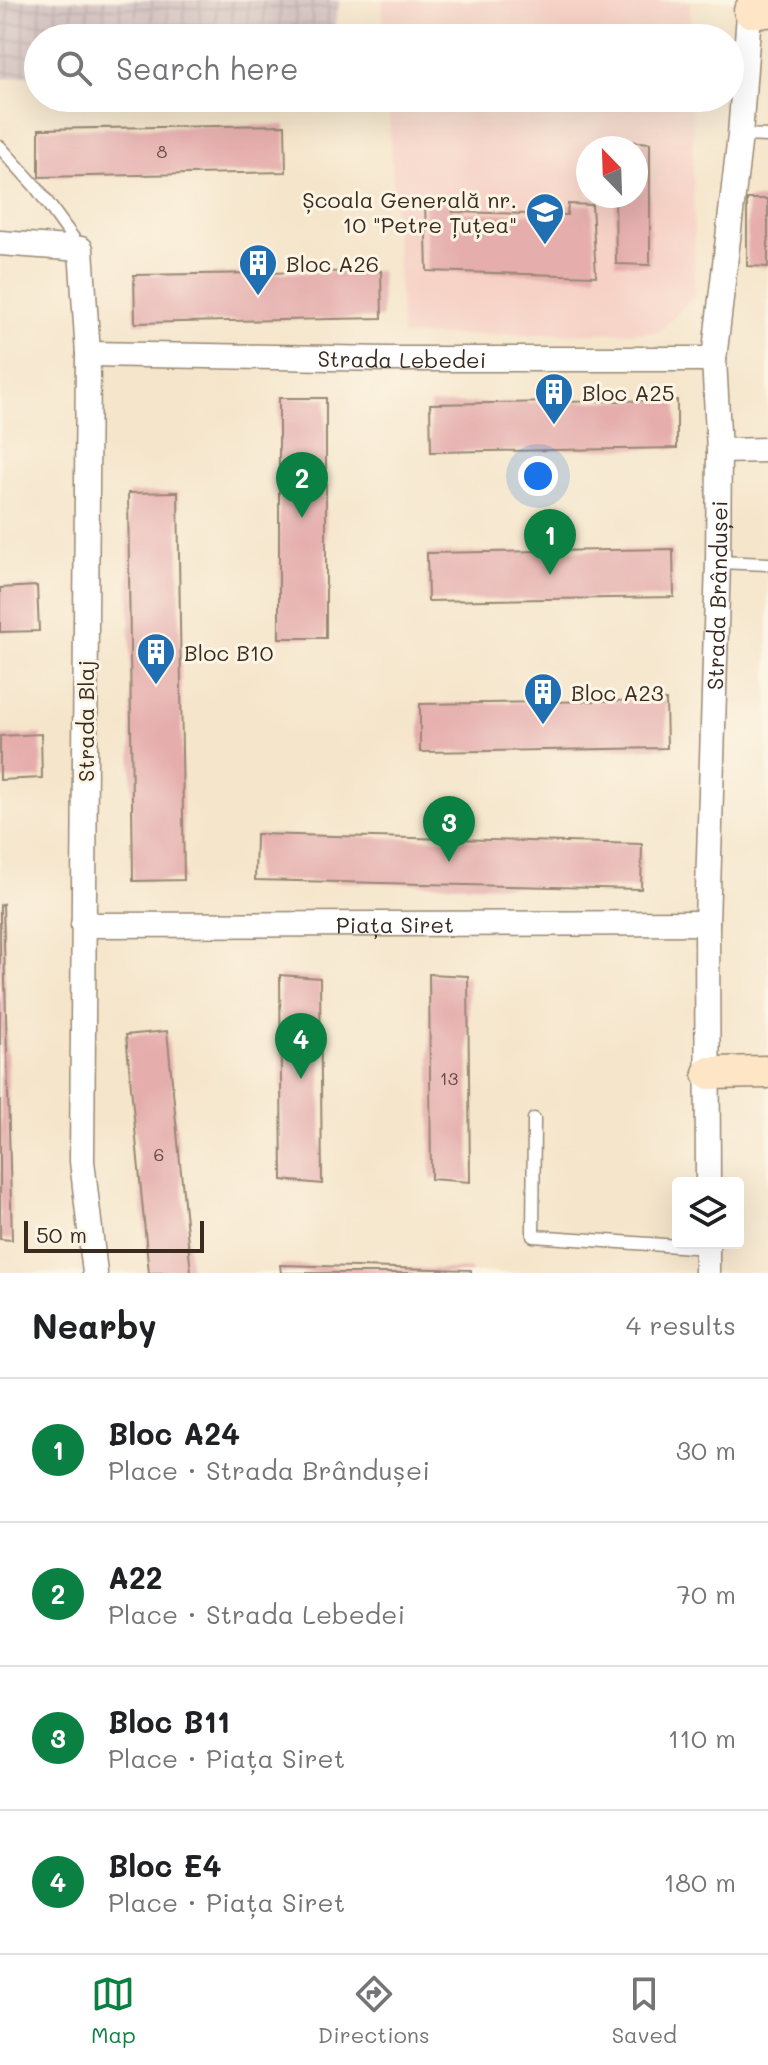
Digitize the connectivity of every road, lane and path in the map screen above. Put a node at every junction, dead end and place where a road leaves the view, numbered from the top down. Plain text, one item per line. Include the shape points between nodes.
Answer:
1 (756, 7) edge
2 (744, 103) edge
3 (743, 112) edge
4 (740, 135) junction
5 (768, 136) edge
6 (0, 147) edge
7 (0, 243) edge
8 (81, 249) junction
9 (88, 354) junction
10 (714, 359) junction
11 (768, 450) edge
12 (719, 451) junction
13 (718, 562) junction
14 (768, 564) edge
15 (707, 923) junction
16 (83, 925) junction
17 (768, 1072) edge
18 (709, 1073) junction
19 (534, 1119) dead end
20 (708, 1177) edge
21 (707, 1255) edge
22 (95, 1273) edge

1 - 2 street, Strada Brândușei
3 - 4 street, Strada Brândușei
4 - 5 lane
4 - 10 street, Strada Brândușei
6 - 8 lane
7 - 8 street
8 - 9 street, Strada Blaj
9 - 10 street, Strada Lebedei
9 - 16 street, Strada Blaj
10 - 12 street, Strada Brândușei
11 - 12 street
12 - 13 street, Strada Brândușei
13 - 14 lane
13 - 15 street, Strada Brândușei
15 - 16 street, Piața Siret
15 - 18 street, Strada Brândușei
16 - 22 street, Strada Blaj via 82,1161
17 - 18 street
18 - 20 street, Strada Brândușei
19 - 21 lane via 533,1236

